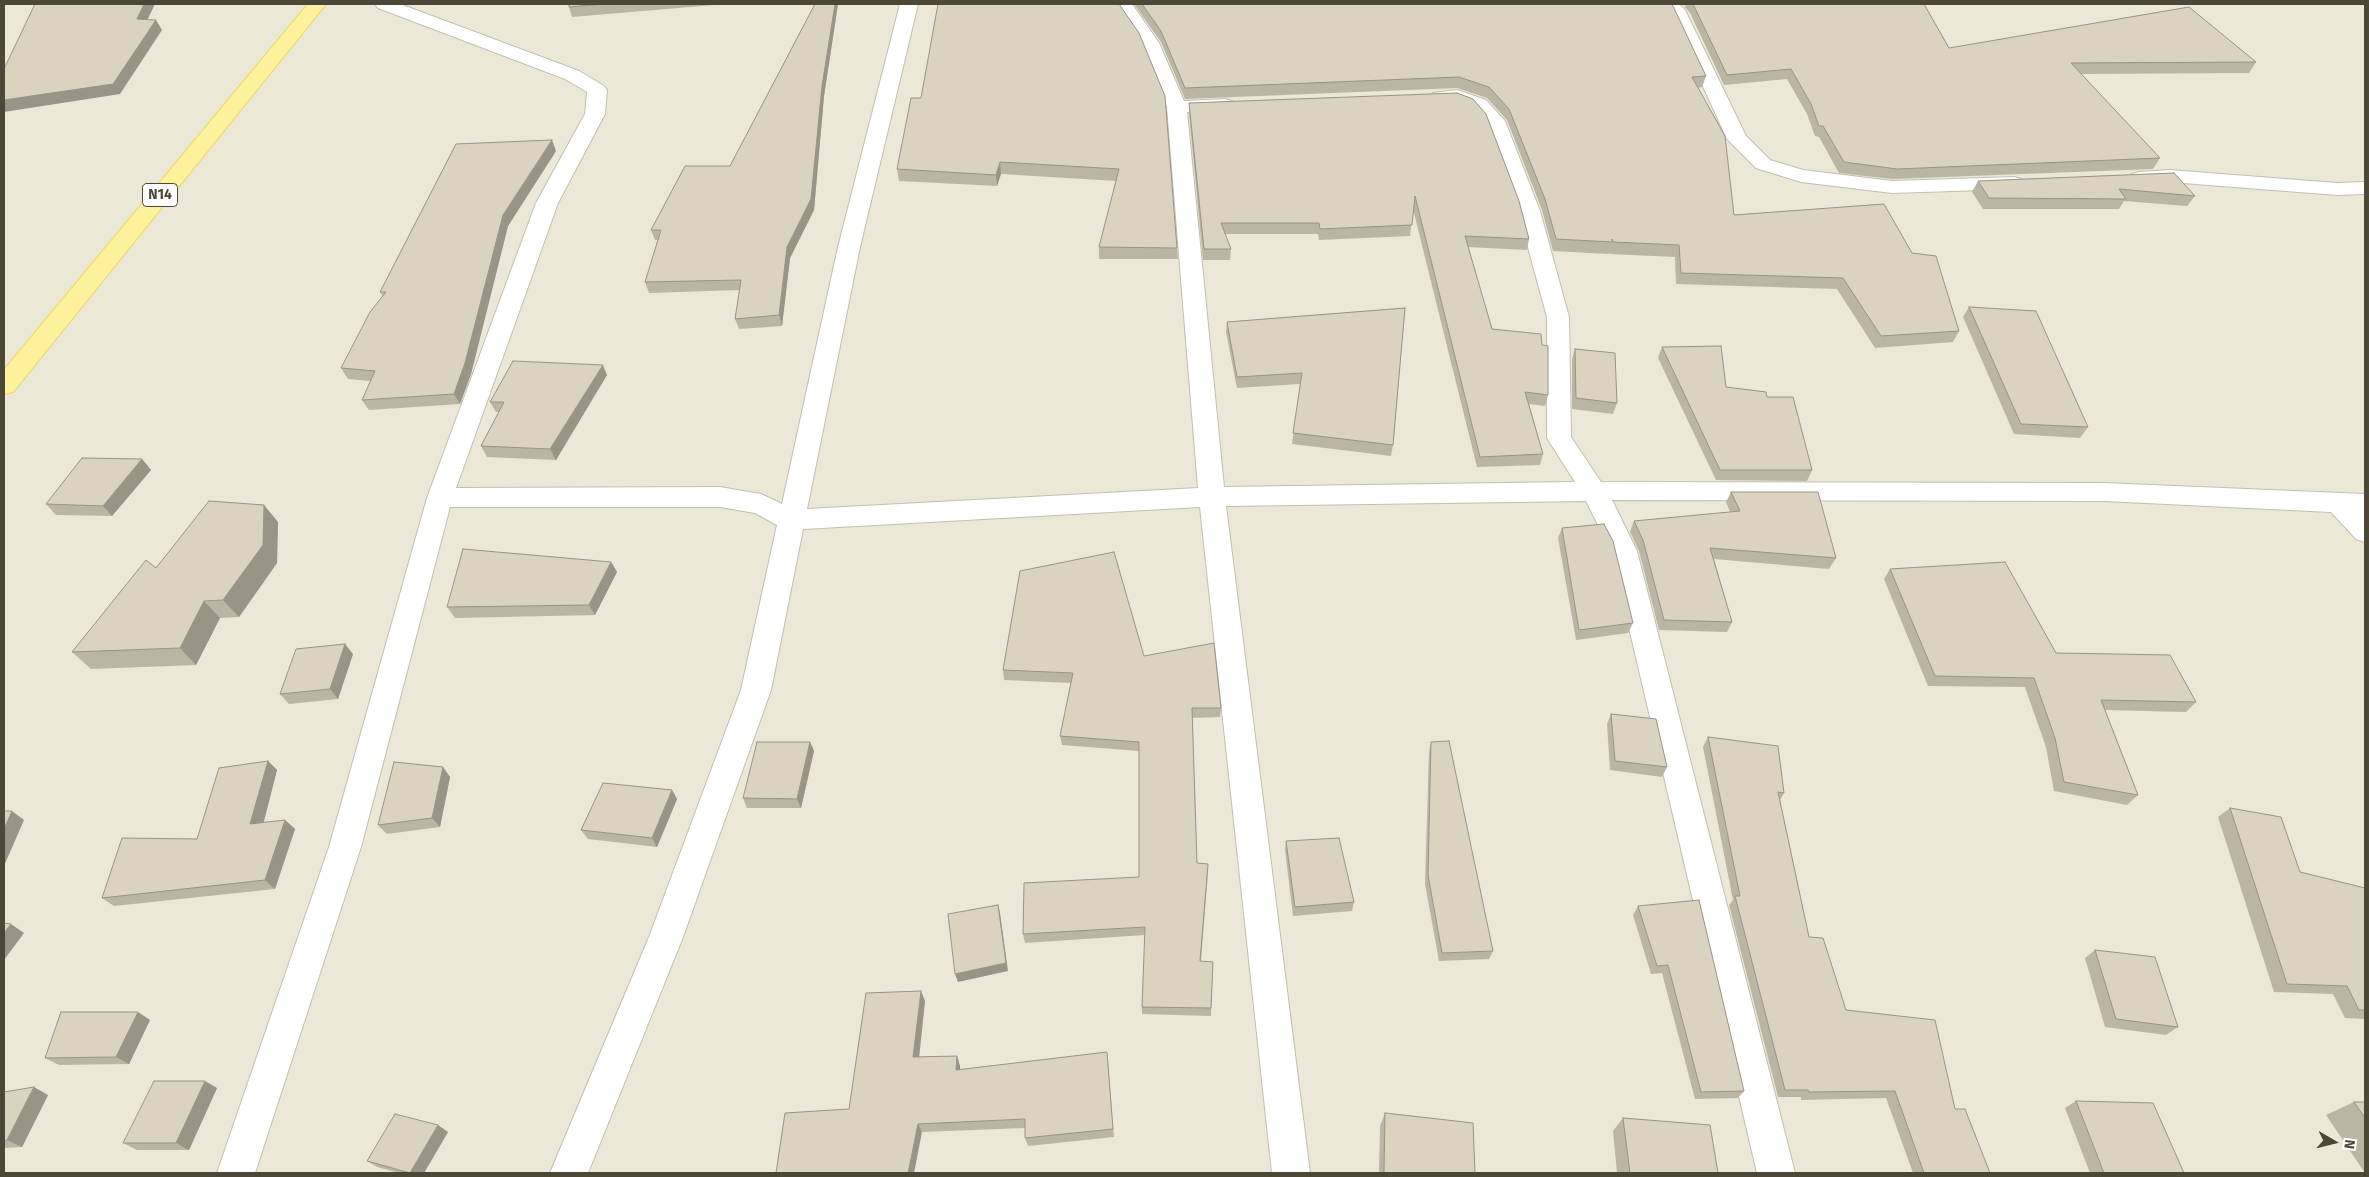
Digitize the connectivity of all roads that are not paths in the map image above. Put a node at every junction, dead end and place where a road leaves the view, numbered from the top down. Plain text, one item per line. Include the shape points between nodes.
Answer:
1 (317, 4) edge
2 (384, 4) edge
3 (908, 4) edge
4 (1123, 4) edge
5 (1670, 4) edge
6 (1418, 98) edge
7 (1244, 104) edge
8 (1177, 107) junction
9 (2120, 178) edge
10 (2031, 182) edge
11 (2365, 188) edge
12 (4, 386) edge
13 (1594, 491) junction
14 (1212, 497) junction
15 (440, 498) junction
16 (2338, 503) junction
17 (2365, 504) edge
18 (790, 520) junction
19 (2365, 532) edge
20 (236, 1173) edge
21 (569, 1173) edge
22 (1291, 1173) edge
23 (1776, 1173) edge

1 - 12 main road, N14
2 - 15 street via 572,75 597,90 595,114 547,203
3 - 18 street via 849,247
4 - 8 street via 1150,43
5 - 10 street via 1679,14 1737,139 1762,164 1802,176 1892,187
6 - 13 street via 1457,96 1479,104 1495,120 1529,212 1558,317 1559,438
7 - 8 street
8 - 14 street
9 - 11 street via 2170,176 2338,189
13 - 14 street
13 - 16 street via 2104,492
13 - 23 street via 1624,551
14 - 18 street
14 - 22 street
15 - 18 street via 720,497 761,504
15 - 20 street via 345,847
16 - 17 street
16 - 19 street
18 - 21 street via 756,690 666,937

